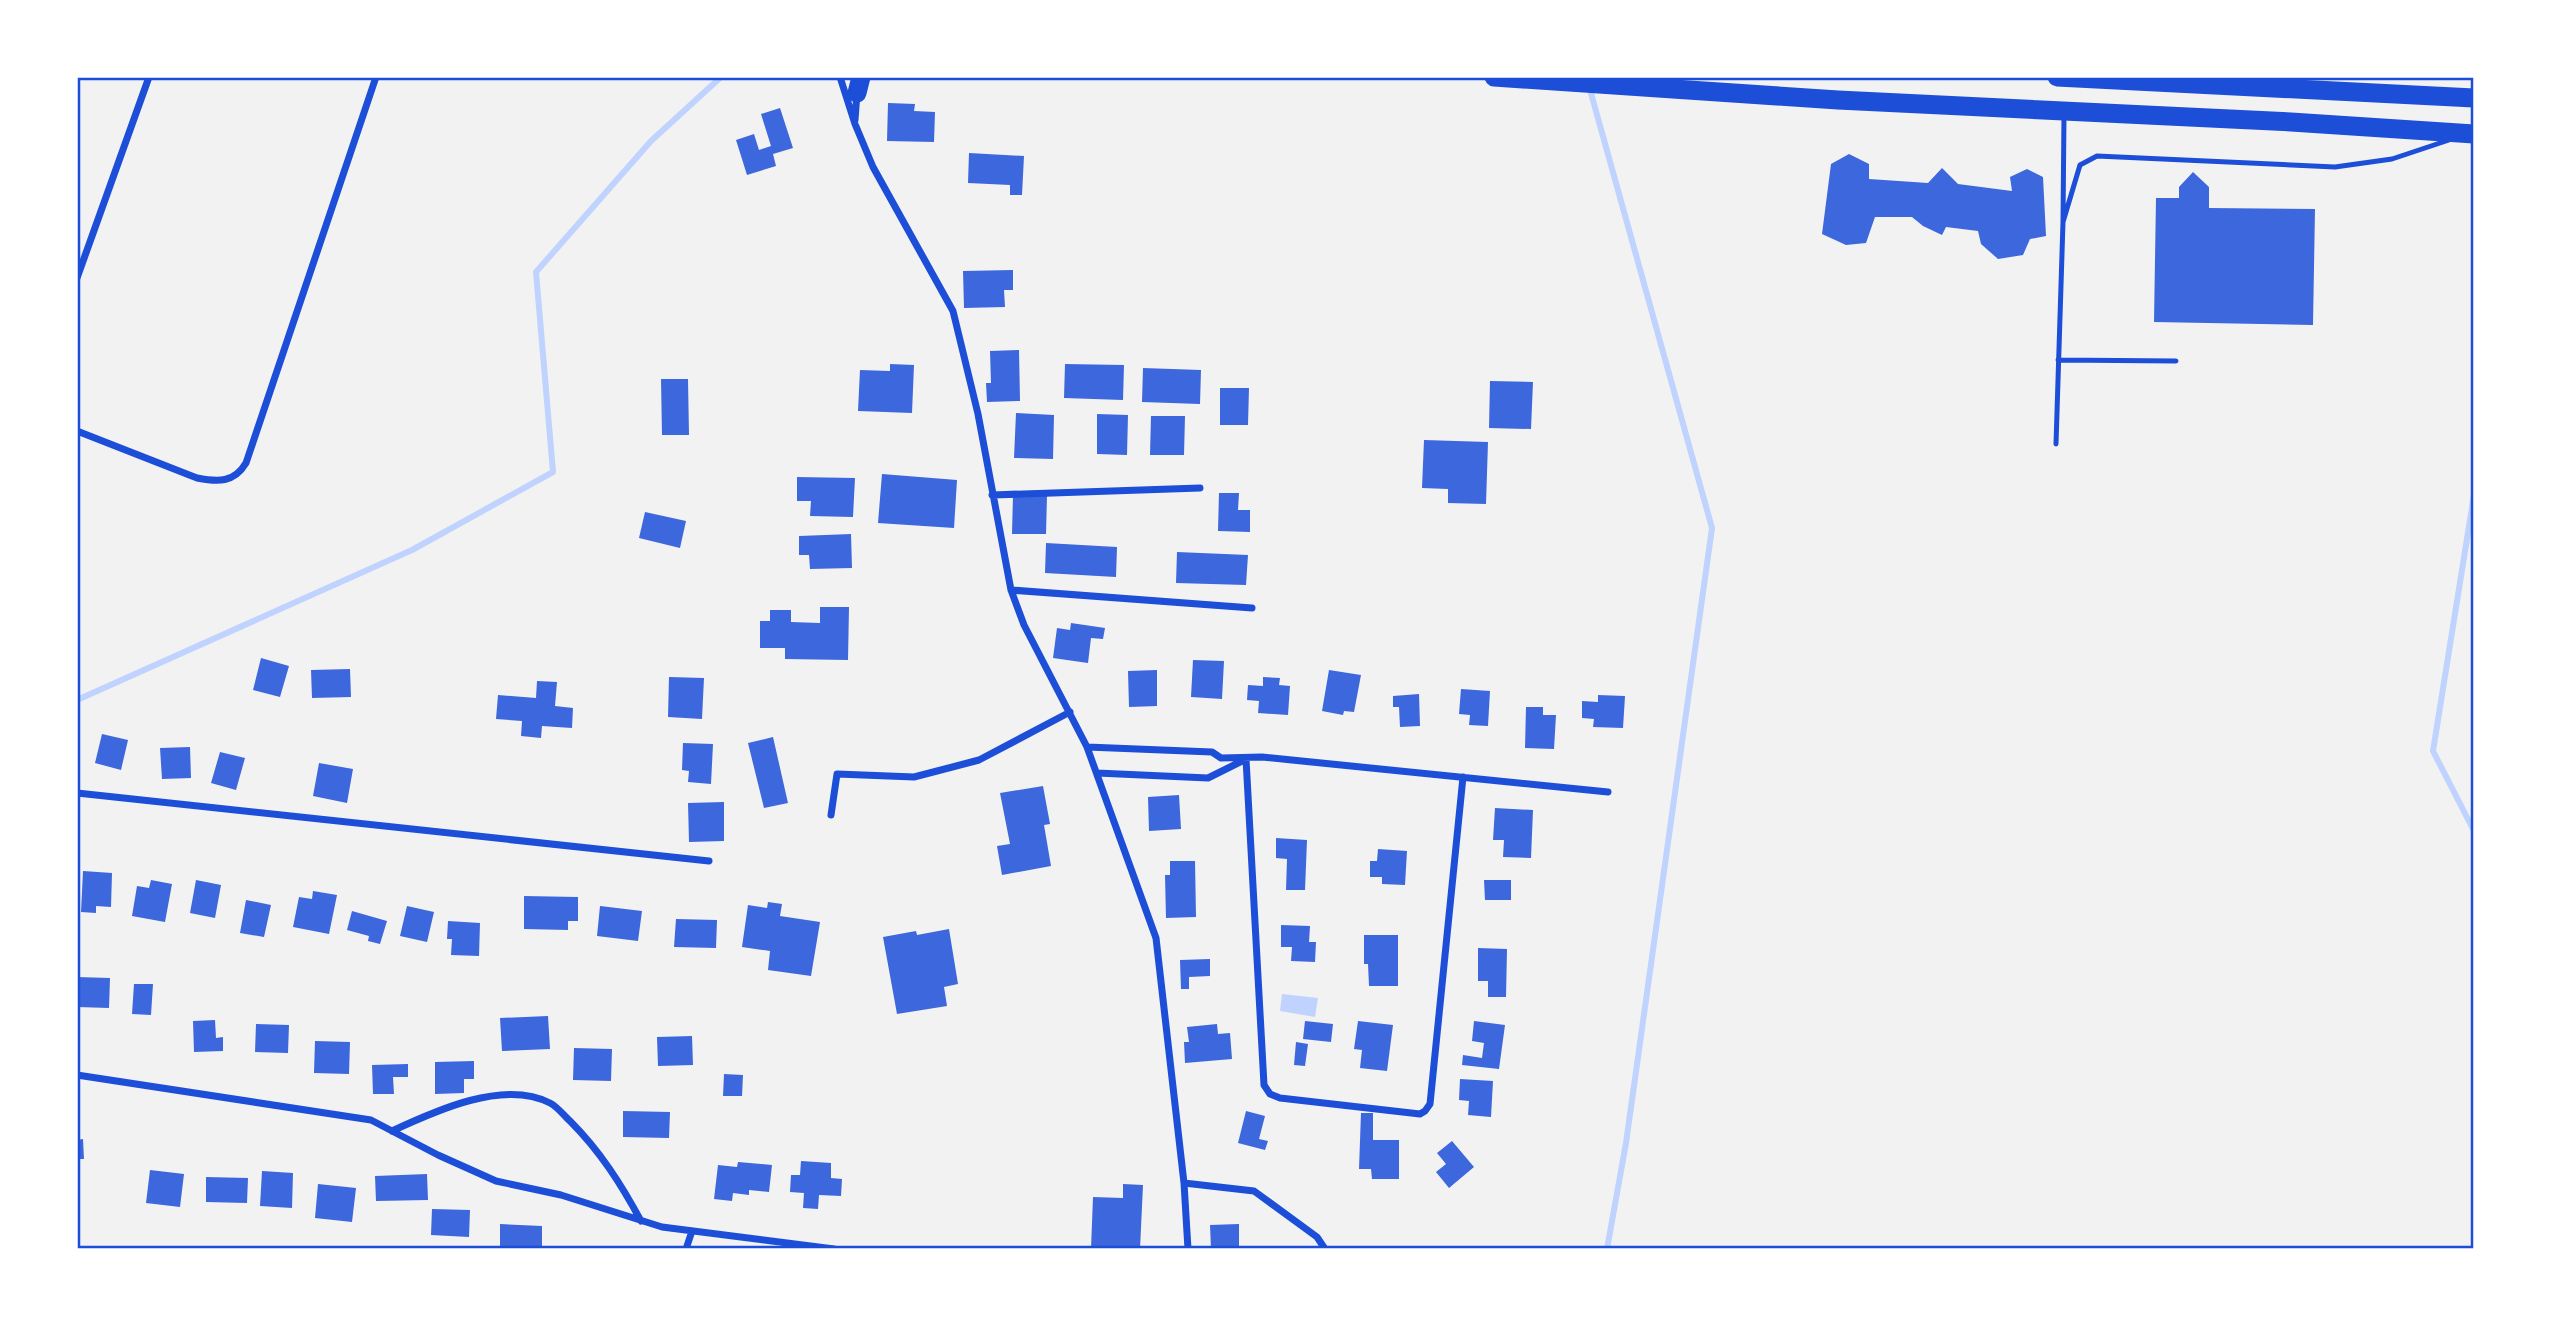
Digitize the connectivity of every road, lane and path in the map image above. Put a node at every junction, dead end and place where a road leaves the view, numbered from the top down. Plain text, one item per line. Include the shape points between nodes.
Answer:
1 (149, 77) edge
2 (840, 77) edge
3 (1494, 77) edge
4 (2057, 77) edge
5 (374, 78) edge
6 (858, 82) edge
7 (2474, 98) edge
8 (2064, 111) junction
9 (855, 124) junction
10 (2469, 134) edge
11 (2063, 222) junction
12 (77, 278) edge
13 (2058, 360) junction
14 (2176, 361) dead end
15 (77, 431) edge
16 (2056, 444) dead end
17 (1200, 488) dead end
18 (992, 495) junction
19 (1011, 590) junction
20 (1252, 608) dead end
21 (1070, 712) junction
22 (1087, 747) junction
23 (1246, 759) junction
24 (1097, 773) junction
25 (1463, 777) junction
26 (1608, 792) dead end
27 (77, 793) edge
28 (831, 815) dead end
29 (709, 860) dead end
30 (77, 1074) edge
31 (392, 1131) junction
32 (1184, 1183) junction
33 (641, 1221) junction
34 (692, 1231) junction
35 (686, 1249) edge
36 (834, 1249) edge
37 (1188, 1249) edge
38 (1325, 1249) edge

1 - 12 street
2 - 9 street
3 - 8 highway
4 - 7 highway
5 - 15 street via 240,473 216,482 197,478
6 - 9 street
8 - 10 highway
8 - 11 lane
9 - 18 street via 873,167 953,311
10 - 11 lane via 2392,159 2335,167 2097,156 2080,164
11 - 13 lane
13 - 14 lane
13 - 16 lane
17 - 18 street
18 - 19 street
19 - 20 street
19 - 21 street via 1024,625
21 - 22 street
21 - 28 street via 979,760 914,777 837,774
22 - 23 street via 1212,752 1221,758
22 - 24 street
23 - 24 street via 1208,778
23 - 25 street
23 - 25 street via 1264,1085 1280,1098 1420,1114 1430,1104
24 - 32 street via 1156,938
25 - 26 street
27 - 29 street
30 - 31 street via 371,1120
31 - 33 street via 496,1181 561,1195
31 - 33 street via 440,1109 497,1095 522,1094 552,1103 591,1142 622,1184
32 - 37 street
32 - 38 street via 1254,1191 1317,1237
33 - 34 street
34 - 35 street
34 - 36 street

